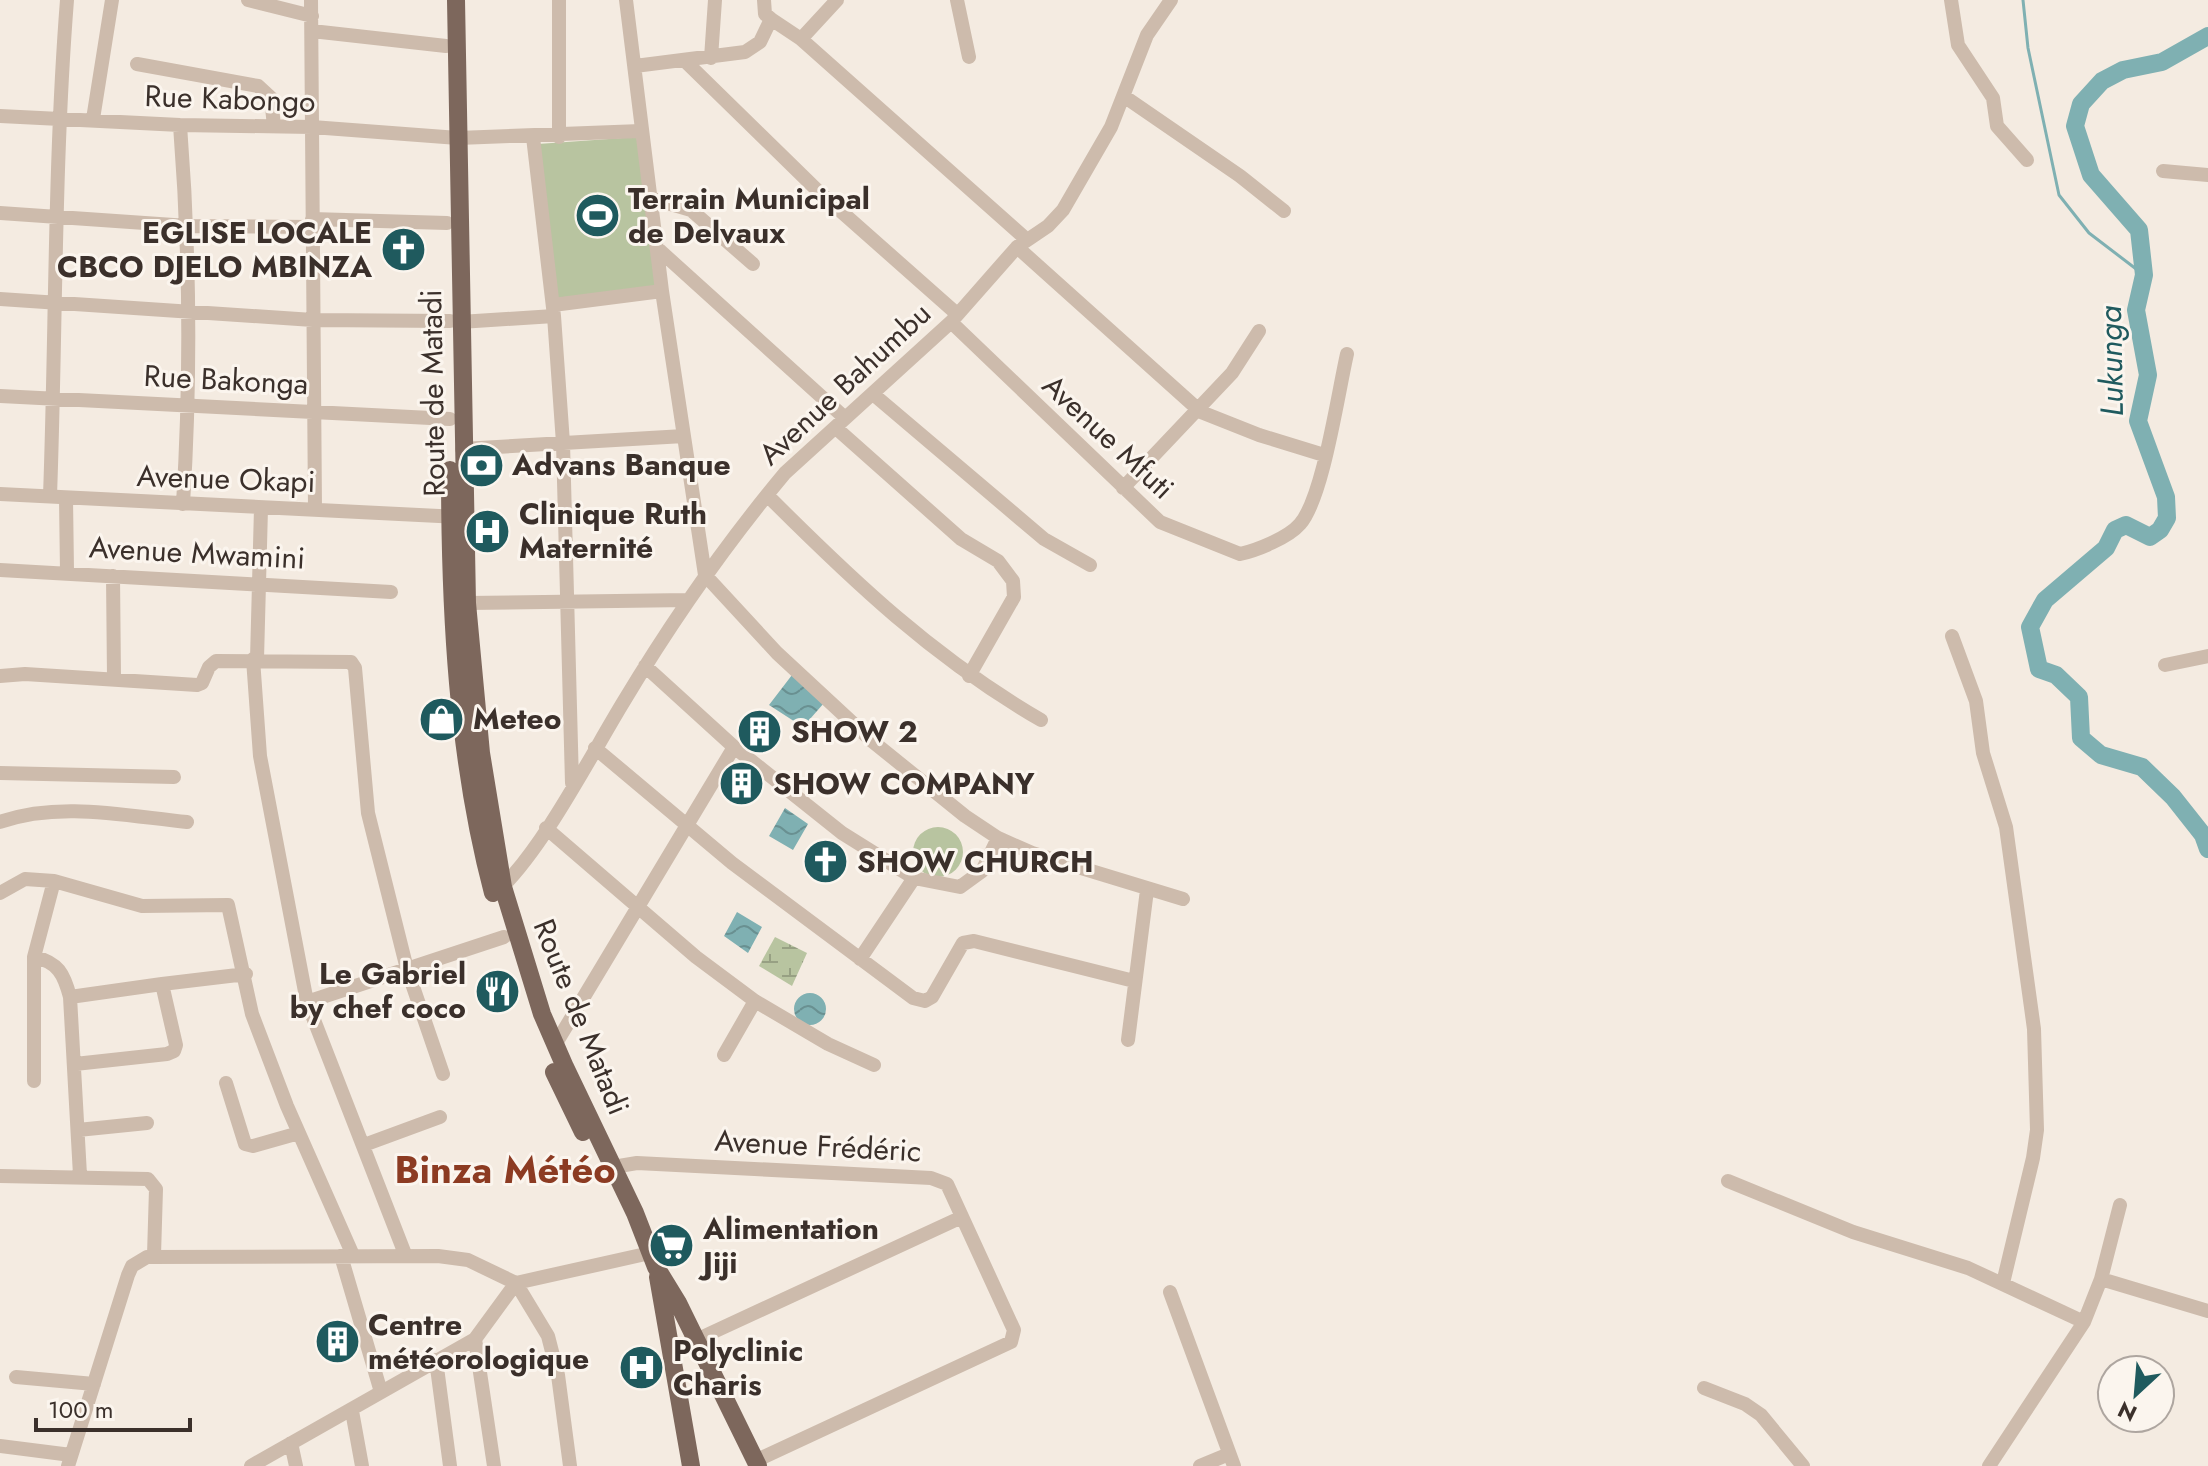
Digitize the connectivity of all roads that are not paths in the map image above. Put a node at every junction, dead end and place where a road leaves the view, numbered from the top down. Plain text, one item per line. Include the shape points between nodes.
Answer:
1 (67, 0) edge
2 (112, 0) edge
3 (248, 0) edge
4 (311, 0) edge
5 (446, 0) edge
6 (456, 0) edge
7 (559, 0) edge
8 (626, 0) edge
9 (715, 0) edge
10 (764, 0) edge
11 (837, 0) edge
12 (957, 0) edge
13 (1171, 0) edge
14 (1951, 0) edge
15 (771, 19) junction
16 (312, 24) junction
17 (801, 39) junction
18 (446, 46) junction
19 (969, 57) dead end
20 (711, 58) junction
21 (685, 61) junction
22 (137, 64) dead end
23 (635, 66) junction
24 (1125, 97) junction
25 (0, 116) edge
26 (57, 118) junction
27 (93, 119) junction
28 (180, 125) junction
29 (274, 126) junction
30 (312, 127) junction
31 (641, 131) junction
32 (453, 137) junction
33 (533, 137) junction
34 (559, 137) junction
35 (2027, 160) dead end
36 (2163, 171) dead end
37 (2208, 175) edge
38 (650, 198) junction
39 (1284, 211) dead end
40 (0, 213) edge
41 (55, 218) junction
42 (312, 223) junction
43 (447, 223) junction
44 (188, 226) junction
45 (1021, 243) junction
46 (657, 248) junction
47 (452, 249) junction
48 (753, 264) dead end
49 (662, 291) junction
50 (0, 299) edge
51 (57, 305) junction
52 (553, 311) junction
53 (190, 313) junction
54 (954, 318) junction
55 (313, 320) junction
56 (455, 322) junction
57 (1259, 331) dead end
58 (1347, 354) dead end
59 (873, 394) junction
60 (0, 396) edge
61 (54, 398) junction
62 (189, 403) junction
63 (1196, 408) junction
64 (315, 410) junction
65 (450, 419) junction
66 (841, 423) junction
67 (684, 436) junction
68 (563, 443) junction
69 (462, 449) junction
70 (1324, 455) junction
71 (1123, 488) junction
72 (0, 494) edge
73 (767, 495) junction
74 (50, 496) junction
75 (66, 498) junction
76 (183, 504) junction
77 (261, 508) junction
78 (315, 509) junction
79 (457, 517) junction
80 (1090, 565) dead end
81 (0, 570) edge
82 (67, 571) junction
83 (705, 575) junction
84 (113, 576) junction
85 (257, 584) junction
86 (391, 592) dead end
87 (567, 599) junction
88 (688, 600) junction
89 (467, 603) junction
90 (1952, 636) dead end
91 (2208, 656) edge
92 (255, 659) junction
93 (2165, 665) dead end
94 (645, 666) junction
95 (0, 676) edge
96 (969, 676) junction
97 (114, 678) junction
98 (1041, 720) dead end
99 (471, 726) junction
100 (734, 747) junction
101 (595, 748) junction
102 (0, 773) edge
103 (174, 777) dead end
104 (573, 785) junction
105 (0, 822) edge
106 (187, 822) dead end
107 (685, 825) junction
108 (546, 828) junction
109 (998, 838) junction
110 (914, 878) junction
111 (54, 881) junction
112 (1147, 890) junction
113 (498, 891) junction
114 (0, 893) edge
115 (1183, 899) dead end
116 (640, 906) junction
117 (504, 937) junction
118 (34, 957) junction
119 (860, 959) junction
120 (407, 969) junction
121 (246, 974) junction
122 (1134, 981) junction
123 (162, 984) junction
124 (70, 997) junction
125 (755, 1001) junction
126 (307, 1002) junction
127 (1128, 1040) dead end
128 (555, 1045) junction
129 (724, 1055) dead end
130 (75, 1064) junction
131 (874, 1065) dead end
132 (560, 1070) junction
133 (443, 1074) dead end
134 (34, 1081) dead end
135 (226, 1083) dead end
136 (440, 1117) dead end
137 (147, 1123) dead end
138 (78, 1130) junction
139 (299, 1133) junction
140 (364, 1145) junction
141 (613, 1167) junction
142 (80, 1175) junction
143 (0, 1176) edge
144 (1728, 1181) dead end
145 (2120, 1205) dead end
146 (962, 1217) junction
147 (347, 1254) junction
148 (405, 1254) junction
149 (154, 1255) junction
150 (651, 1255) junction
151 (2101, 1279) junction
152 (516, 1283) junction
153 (2003, 1283) junction
154 (1170, 1292) dead end
155 (2208, 1311) edge
156 (2084, 1322) junction
157 (475, 1339) junction
158 (696, 1340) junction
159 (705, 1358) junction
160 (436, 1360) junction
161 (675, 1364) junction
162 (16, 1377) dead end
163 (94, 1384) junction
164 (1704, 1388) dead end
165 (381, 1392) junction
166 (352, 1411) junction
167 (291, 1443) junction
168 (0, 1446) edge
169 (1232, 1460) edge
170 (70, 1461) edge
171 (756, 1463) edge
172 (251, 1466) edge
173 (296, 1466) edge
174 (362, 1466) edge
175 (450, 1466) edge
176 (494, 1466) edge
177 (570, 1466) edge
178 (691, 1466) edge
179 (1200, 1466) edge
180 (1803, 1466) edge
181 (1989, 1466) edge

1 - 26 street
2 - 27 street
3 - 16 street
4 - 16 street
5 - 18 main road, Route de Matadi
6 - 32 main road, Route de Matadi
7 - 34 street
8 - 23 street
9 - 20 street
10 - 15 street
11 - 17 street
12 - 19 street
13 - 24 street, Avenue Bahumbu via 1147,35
14 - 35 street via 1958,45 1993,98 1997,126
15 - 17 street
15 - 20 street via 753,49
16 - 18 street
16 - 30 street
17 - 45 street
18 - 32 main road, Route de Matadi
20 - 21 street
21 - 23 street
21 - 54 street, Avenue Mfuti
22 - 29 street via 258,86 271,98
23 - 31 street
24 - 39 street
24 - 45 street, Avenue Bahumbu via 1063,210
25 - 26 street, Rue Kabongo
26 - 27 street, Rue Kabongo
26 - 41 street
27 - 28 street, Rue Kabongo
28 - 29 street, Rue Kabongo
28 - 44 street
29 - 30 street, Rue Kabongo
30 - 32 street, Rue Kabongo
30 - 42 street
31 - 34 street, Rue Kabongo
31 - 38 street
32 - 33 street, Rue Kabongo
32 - 43 main road, Route de Matadi
32 - 47 main road, Route de Matadi
33 - 34 street, Rue Kabongo
33 - 52 street
36 - 37 street
38 - 46 street
38 - 48 street via 691,210
40 - 41 street
41 - 44 street
41 - 51 street
42 - 43 street
42 - 44 street
42 - 55 street
43 - 47 main road, Route de Matadi
44 - 53 street
45 - 54 street, Avenue Bahumbu
45 - 63 street
46 - 49 street
46 - 66 street via 705,288
47 - 56 main road, Route de Matadi
49 - 52 street
49 - 67 street
50 - 51 street
51 - 53 street
51 - 61 street
52 - 56 street
52 - 68 street
53 - 55 street
53 - 62 street
54 - 59 street, Avenue Bahumbu
54 - 71 street, Avenue Mfuti
55 - 56 street
55 - 64 street
56 - 65 main road, Route de Matadi
56 - 69 main road, Route de Matadi
57 - 63 street via 1232,373
58 - 70 street
59 - 66 street, Avenue Bahumbu
59 - 80 street via 1044,539
60 - 61 street, Rue Bakonga
61 - 62 street, Rue Bakonga
61 - 74 street
62 - 64 street, Rue Bakonga
62 - 76 street
63 - 70 street
63 - 71 street
64 - 65 street, Rue Bakonga
64 - 78 street
65 - 79 main road, Route de Matadi
66 - 73 street, Avenue Bahumbu
66 - 96 street via 961,539 998,561 1013,581 1014,597
67 - 68 street
67 - 83 street
68 - 69 street
68 - 87 street
69 - 79 main road, Route de Matadi
70 - 71 street, Avenue Mfuti via 1318,489 1297,528 1249,552 1226,551 1160,522
72 - 74 street, Avenue Okapi
73 - 83 street, Avenue Bahumbu
73 - 96 street via 865,593
74 - 75 street, Avenue Okapi
75 - 76 street, Avenue Okapi
75 - 82 street
76 - 77 street, Avenue Okapi
77 - 78 street, Avenue Okapi
77 - 85 street
78 - 79 street, Avenue Okapi
79 - 89 main road, Route de Matadi
79 - 99 main road, Route de Matadi via 454,614
81 - 82 street, Avenue Mwamini
82 - 84 street, Avenue Mwamini
83 - 88 street, Avenue Bahumbu
83 - 109 street via 777,653 872,741
84 - 85 street, Avenue Mwamini
84 - 97 street
85 - 86 street, Avenue Mwamini
85 - 92 street
87 - 88 street
87 - 89 street
87 - 104 street
88 - 94 street, Avenue Bahumbu
89 - 99 main road, Route de Matadi
90 - 153 street via 1976,701 1983,753 2006,827 2034,1029 2037,1130
91 - 93 street
92 - 97 street via 212,663 197,685
92 - 120 street via 351,662 355,668 368,813
92 - 126 street via 267,797
94 - 100 street
94 - 101 street, Avenue Bahumbu
95 - 97 street
96 - 98 street
99 - 113 main road, Route de Matadi
100 - 107 street
100 - 110 street via 842,833
101 - 104 street, Avenue Bahumbu
101 - 107 street
102 - 103 street
104 - 108 street, Avenue Bahumbu
105 - 106 street via 59,811
107 - 116 street
107 - 119 street
108 - 113 street, Avenue Bahumbu
108 - 116 street
109 - 110 street via 982,871 960,887
109 - 112 street
110 - 119 street
111 - 114 street via 25,879
111 - 118 street
111 - 121 street via 142,906 224,903 232,910
112 - 115 street
112 - 122 street
113 - 117 main road, Route de Matadi
113 - 128 main road, Route de Matadi
116 - 125 street
116 - 128 street
117 - 120 street
117 - 132 main road, Route de Matadi
118 - 124 street via 60,969
118 - 134 street
119 - 122 street via 925,1001 963,943 974,941
120 - 126 street
120 - 133 street
121 - 123 street
121 - 139 street via 252,1014
122 - 127 street
123 - 124 street
123 - 130 street via 174,1051
124 - 130 street
125 - 129 street
125 - 131 street
126 - 140 street
128 - 132 main road, Route de Matadi
130 - 138 street
132 - 141 main road, Route de Matadi
132 - 150 main road, Route de Matadi
135 - 139 street via 245,1144
136 - 140 street
137 - 138 street
138 - 142 street
139 - 147 street
140 - 148 street
141 - 146 street, Avenue Frédéric via 637,1163 941,1179
141 - 150 main road, Route de Matadi
142 - 143 street
142 - 149 street via 148,1179 156,1189
144 - 153 street via 1853,1232
145 - 151 street
146 - 158 street
146 - 171 street, Avenue Frédéric via 1014,1330 1011,1342
147 - 148 street
147 - 149 street
147 - 165 street
148 - 152 street via 468,1260
149 - 163 street via 132,1266
150 - 152 street
150 - 158 main road, Route de Matadi
150 - 161 main road
151 - 155 street
151 - 156 street
152 - 157 street
152 - 177 street via 548,1336
153 - 156 street
154 - 169 street
156 - 181 street
157 - 160 street
157 - 176 street
158 - 159 main road, Route de Matadi
159 - 161 main road
159 - 171 main road, Route de Matadi
160 - 165 street
160 - 175 street
161 - 178 main road
162 - 163 street
163 - 170 street
164 - 180 street via 1761,1415
165 - 166 street
166 - 167 street
166 - 174 street
167 - 172 street
167 - 173 street
168 - 170 street
169 - 179 street

